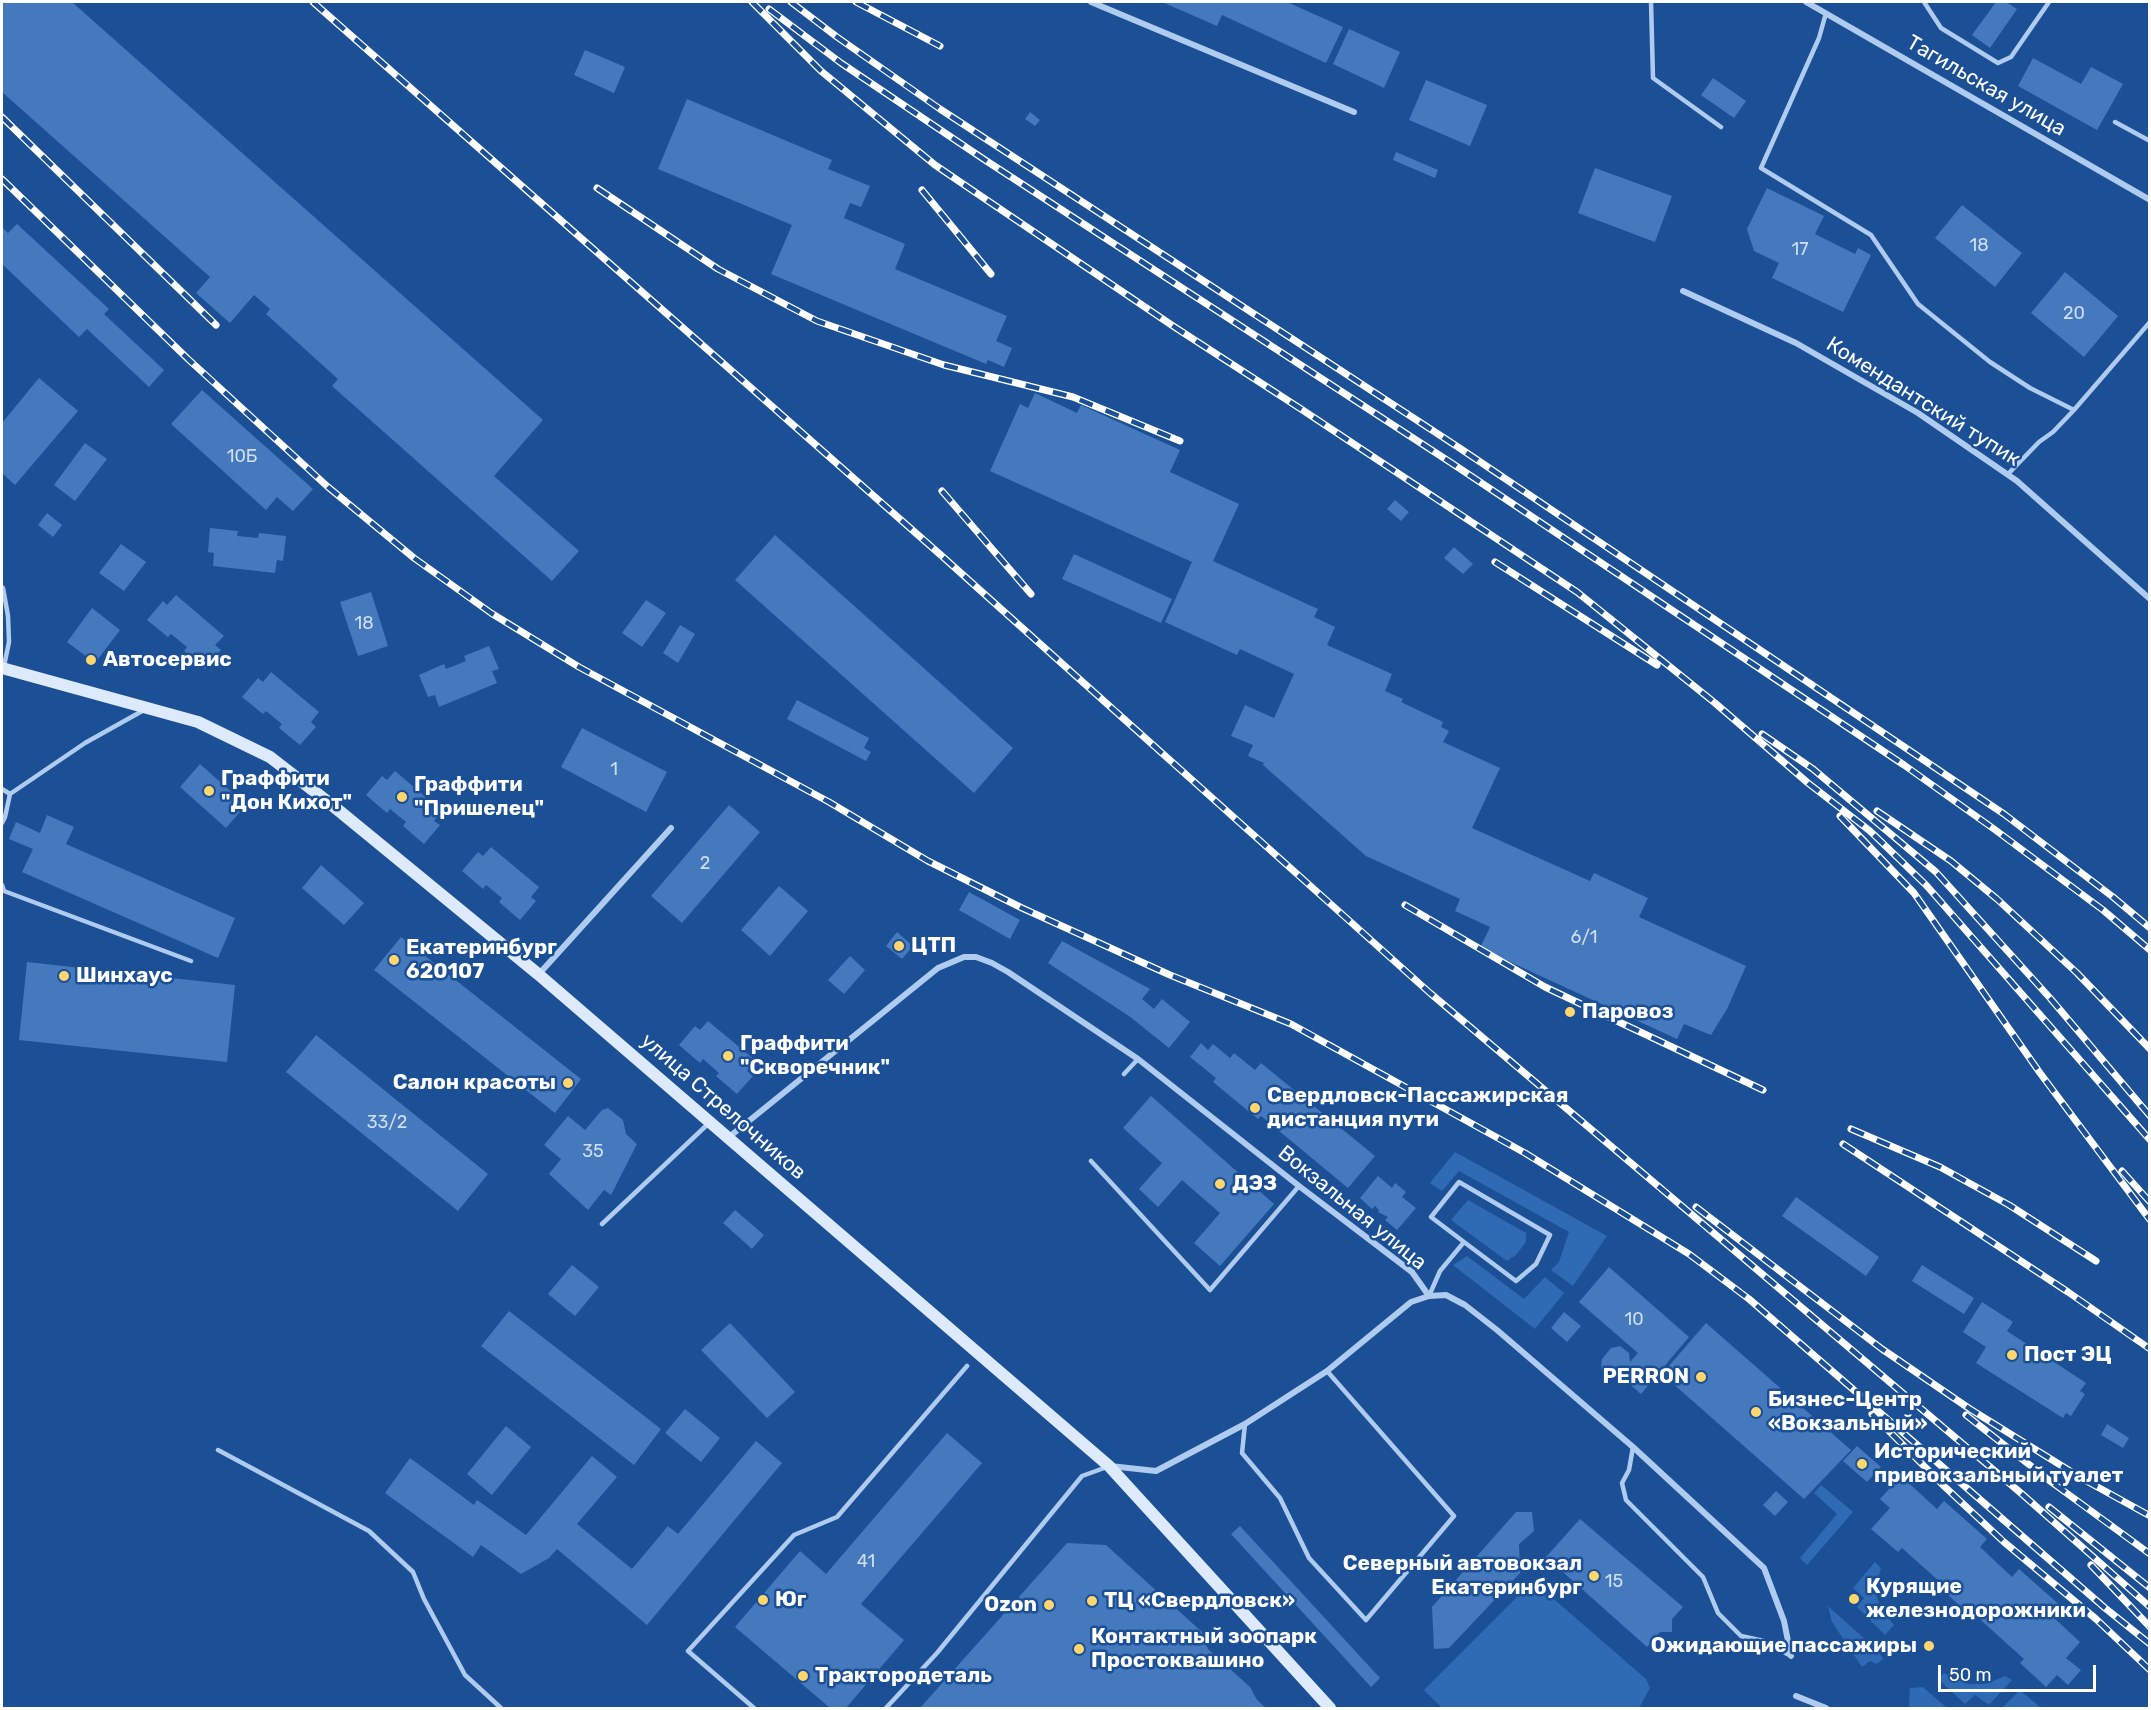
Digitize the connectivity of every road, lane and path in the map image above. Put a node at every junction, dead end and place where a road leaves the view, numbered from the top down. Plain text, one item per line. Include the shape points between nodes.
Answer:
1 (1091, 2) edge
2 (1652, 2) edge
3 (1806, 2) edge
4 (1924, 2) edge
5 (2049, 2) edge
6 (1826, 13) junction
7 (1354, 112) dead end
8 (2115, 122) dead end
9 (1721, 127) dead end
10 (2150, 141) edge
11 (2149, 199) edge
12 (1683, 291) dead end
13 (2150, 322) edge
14 (2074, 410) junction
15 (2008, 474) junction
16 (2, 587) edge
17 (2150, 599) edge
18 (3, 669) edge
19 (147, 708) junction
20 (2, 789) edge
21 (10, 794) junction
22 (2, 823) edge
23 (671, 828) dead end
24 (2, 885) edge
25 (191, 961) dead end
26 (538, 974) junction
27 (1137, 1059) junction
28 (1124, 1074) dead end
29 (711, 1122) junction
30 (729, 1137) junction
31 (1091, 1161) dead end
32 (1299, 1186) junction
33 (602, 1224) dead end
34 (1464, 1242) junction
35 (1429, 1296) junction
36 (967, 1365) dead end
37 (1327, 1371) junction
38 (1245, 1424) junction
39 (1633, 1447) junction
40 (218, 1450) dead end
41 (1109, 1466) junction
42 (1791, 1656) joint
43 (1796, 1696) dead end
44 (501, 1708) edge
45 (754, 1708) edge
46 (886, 1708) edge
47 (1330, 1708) edge
48 (1826, 1708) edge

1 - 7 street
2 - 9 lane via 1653,78
3 - 6 street, Тагильская улица
4 - 5 lane via 1941,28 1998,63 2011,57
6 - 11 street, Тагильская улица
6 - 14 lane via 1819,38 1761,168 1871,235 1918,304 1990,362
8 - 10 lane
12 - 15 street, Комендантский тупик via 1796,343 1918,413
13 - 14 lane
14 - 15 lane
15 - 17 street, Комендантский тупик
16 - 18 lane via 9,642
18 - 19 main road, улица Стрелочников
19 - 21 lane via 85,743
19 - 26 main road, улица Стрелочников via 198,722 270,757
20 - 21 lane
21 - 22 lane
23 - 26 street
24 - 25 lane via 4,891
26 - 29 main road, улица Стрелочников
27 - 28 lane
27 - 30 street, Вокзальная улица via 992,963 964,957 938,968
27 - 32 street, Вокзальная улица
29 - 30 main road, улица Стрелочников
29 - 33 lane
30 - 41 main road, улица Стрелочников
31 - 32 lane via 1210,1290
32 - 35 street, Вокзальная улица via 1412,1272
34 - 34 lane via 1516,1281 1536,1264 1550,1235 1459,1182 1431,1217
34 - 35 lane via 1440,1270
35 - 37 street via 1411,1302
35 - 39 street, Вокзальная улица via 1446,1295 1465,1305
36 - 45 lane via 837,1517 794,1535 688,1651
37 - 38 street
37 - 38 lane via 1454,1516 1366,1620 1310,1558 1280,1498 1242,1453
38 - 41 street via 1156,1471
39 - 42 street, Вокзальная улица via 1764,1568 1784,1621
39 - 42 lane via 1622,1483 1626,1500 1704,1577 1718,1613 1740,1636 1764,1641
40 - 44 lane via 369,1531 413,1572 465,1675
41 - 46 lane via 1082,1476 937,1653
41 - 47 main road, улица Стрелочников
43 - 48 street

